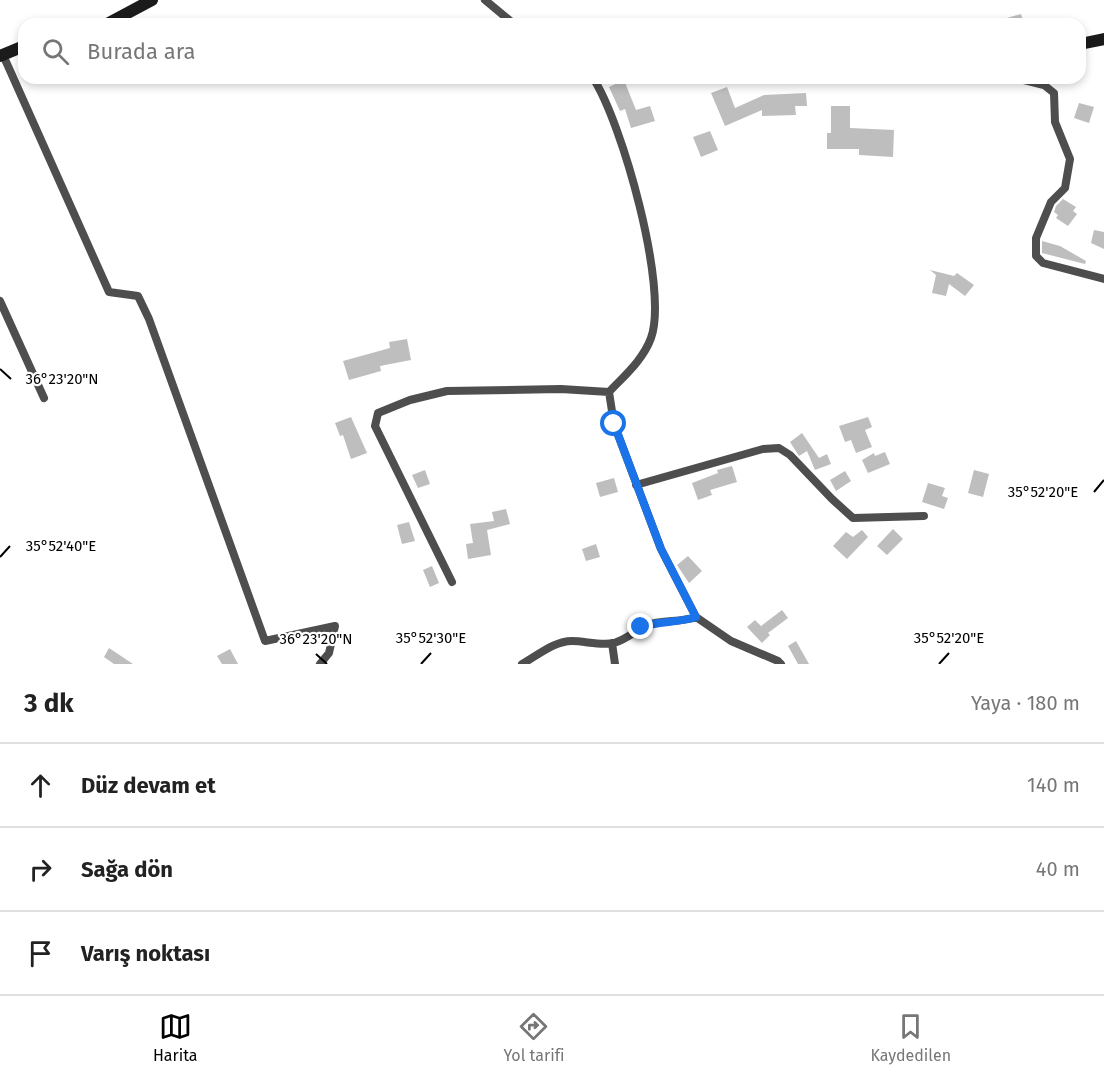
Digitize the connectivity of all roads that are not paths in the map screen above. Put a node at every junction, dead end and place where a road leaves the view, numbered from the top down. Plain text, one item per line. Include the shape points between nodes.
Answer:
1 (152, 0) edge
2 (485, 0) edge
3 (118, 18) edge
4 (507, 18) edge
5 (1104, 39) edge
6 (1086, 43) edge
7 (18, 49) edge
8 (2, 56) edge
9 (597, 84) edge
10 (1044, 84) edge
11 (1104, 279) edge
12 (0, 301) edge
13 (609, 392) junction
14 (44, 398) dead end
15 (636, 485) junction
16 (924, 516) dead end
17 (452, 582) dead end
18 (696, 617) junction
19 (612, 643) junction
20 (320, 664) edge
21 (522, 664) edge
22 (615, 664) edge
23 (780, 664) edge

1 - 3 street
2 - 4 street
5 - 6 street
7 - 8 street
8 - 20 street via 109,292 138,296 149,319 265,641 334,626 329,652
9 - 13 street via 637,193 656,307 645,353
10 - 11 street via 1054,93 1055,122 1070,159 1065,188 1051,202 1036,237 1036,256 1043,263
12 - 14 street
13 - 15 street via 614,424
13 - 17 street via 561,388 447,390 378,414 375,426
15 - 16 street via 763,449 779,448 853,518
15 - 18 street via 661,549
18 - 19 street via 655,622
18 - 23 street via 731,641
19 - 21 street via 568,641
19 - 22 street

